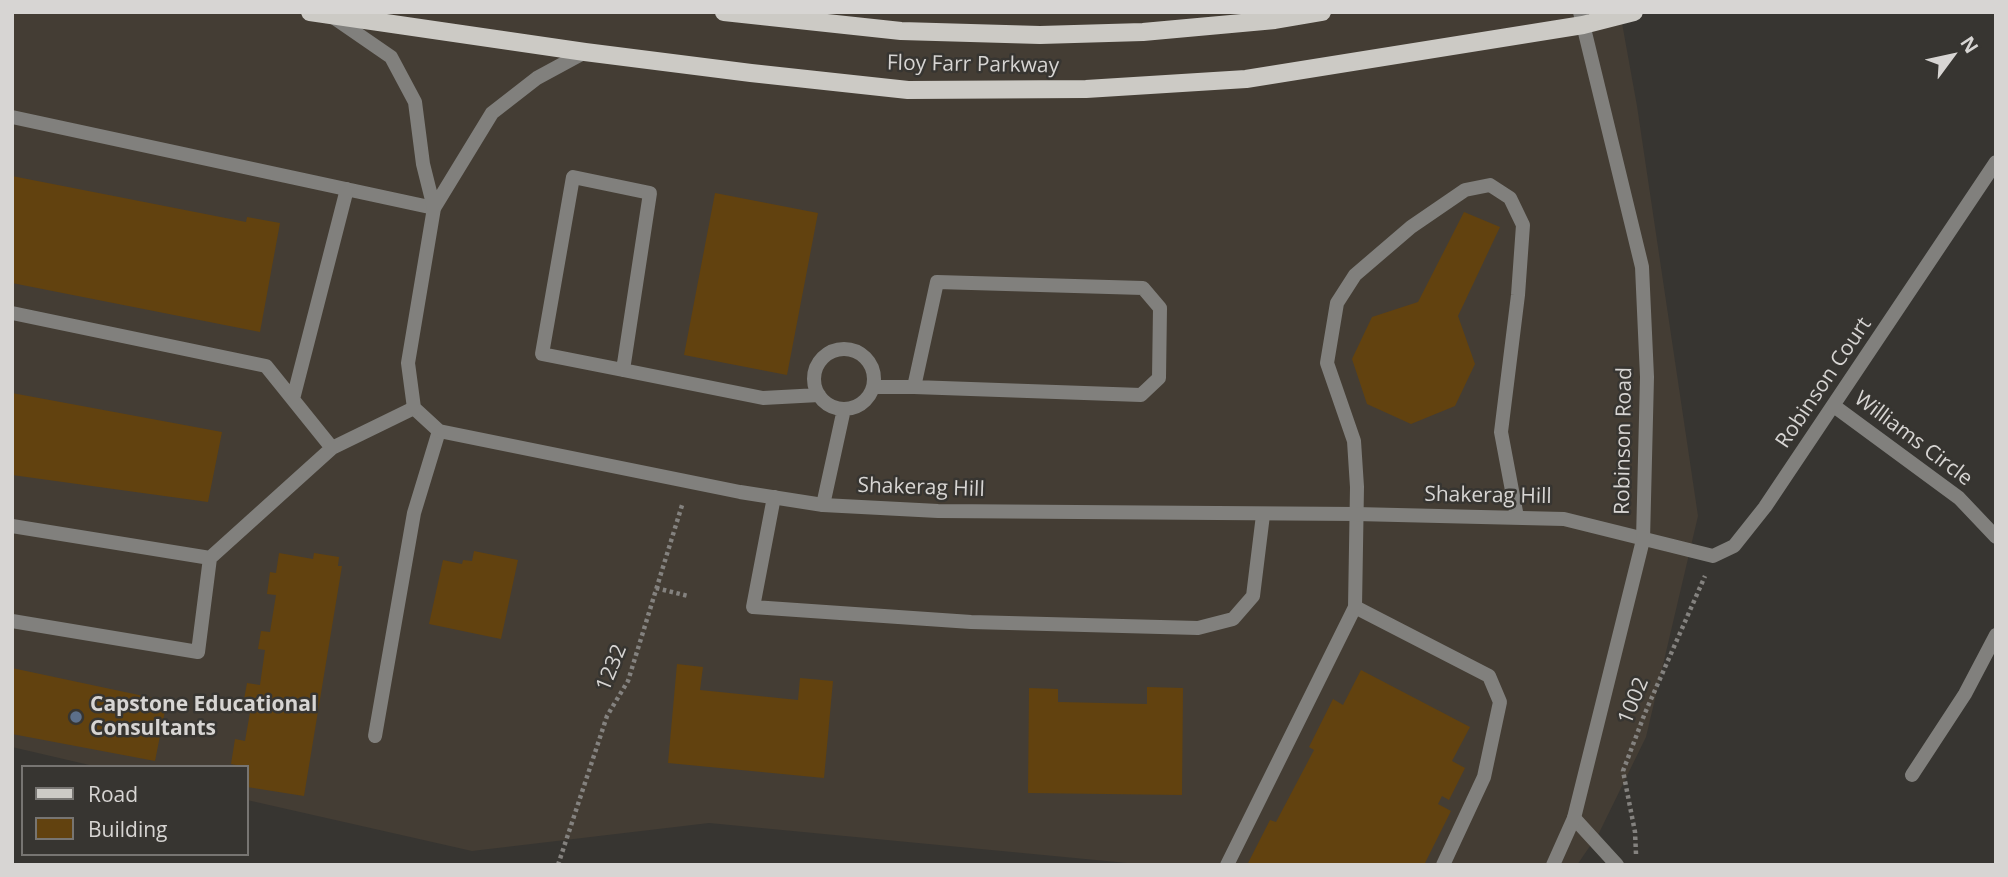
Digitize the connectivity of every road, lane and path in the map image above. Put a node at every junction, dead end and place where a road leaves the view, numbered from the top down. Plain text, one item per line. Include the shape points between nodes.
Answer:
1 (310, 12) edge
2 (724, 12) edge
3 (1322, 12) edge
4 (1634, 12) edge
5 (331, 16) junction
6 (1582, 18) edge
7 (585, 52) junction
8 (12, 117) edge
9 (1996, 162) edge
10 (347, 189) junction
11 (434, 208) junction
12 (12, 313) edge
13 (623, 370) junction
14 (873, 387) junction
15 (914, 387) junction
16 (819, 395) junction
17 (293, 399) junction
18 (1834, 406) junction
19 (414, 408) junction
20 (844, 410) junction
21 (439, 430) junction
22 (332, 448) junction
23 (690, 482) junction
24 (774, 497) junction
25 (823, 505) junction
26 (1356, 514) junction
27 (1263, 515) junction
28 (1517, 517) junction
29 (12, 526) edge
30 (1996, 537) edge
31 (1643, 540) junction
32 (1713, 556) junction
33 (210, 558) junction
34 (656, 588) junction
35 (688, 596) dead end
36 (1355, 607) junction
37 (12, 621) edge
38 (1996, 635) edge
39 (374, 736) dead end
40 (1912, 775) dead end
41 (1574, 818) junction
42 (1636, 862) dead end
43 (558, 865) edge
44 (1227, 865) edge
45 (1443, 865) edge
46 (1553, 865) edge
47 (1617, 865) edge

1 - 5 main road, Floy Farr Parkway
2 - 3 main road, Floy Farr Parkway via 901,31 1040,35 1156,31
4 - 6 main road, Floy Farr Parkway
5 - 7 main road, Floy Farr Parkway
5 - 11 street via 391,57 415,102
6 - 7 main road, Floy Farr Parkway via 1246,79 1086,89 908,90
6 - 31 street, Robinson Road via 1642,267 1647,377
7 - 11 street via 537,78 492,113
8 - 10 street
9 - 18 street, Robinson Court
10 - 11 street
10 - 17 street
11 - 19 street via 408,363
12 - 17 street via 266,366
13 - 13 street via 542,354 573,177 650,192
13 - 16 street via 763,398
14 - 15 street
14 - 16 street via 867,359 840,349 822,358 817,367
14 - 20 street via 862,403
15 - 15 street via 1141,395 1159,378 1160,308 1143,288 937,282
16 - 20 street
17 - 22 street
18 - 30 street, Williams Circle via 1959,498
18 - 32 street, Robinson Court via 1734,546
19 - 21 street, Shakerag Hill
19 - 22 street
20 - 25 street
21 - 23 street, Shakerag Hill
21 - 39 street via 414,513
22 - 33 street
23 - 24 street, Shakerag Hill
23 - 34 path, 1232
24 - 25 street, Shakerag Hill
24 - 27 street via 753,607 971,622 1198,628 1233,619 1253,596
25 - 27 street, Shakerag Hill
26 - 27 street, Shakerag Hill
26 - 28 street, Shakerag Hill
26 - 28 street via 1354,441 1327,363 1337,303 1355,275 1411,228 1465,190 1490,185 1510,198 1522,225 1501,432
26 - 36 street
28 - 31 street, Shakerag Hill via 1564,519
29 - 33 street
31 - 32 street
31 - 41 street, Robinson Road
32 - 42 path, 1002 via 1623,771 1637,844
33 - 37 street via 198,652
34 - 35 path
34 - 43 path, 1232 via 628,681 607,716
36 - 44 street
36 - 45 street via 1489,676 1500,702 1484,777
38 - 40 street via 1965,694
41 - 46 street, Robinson Road
41 - 47 street

